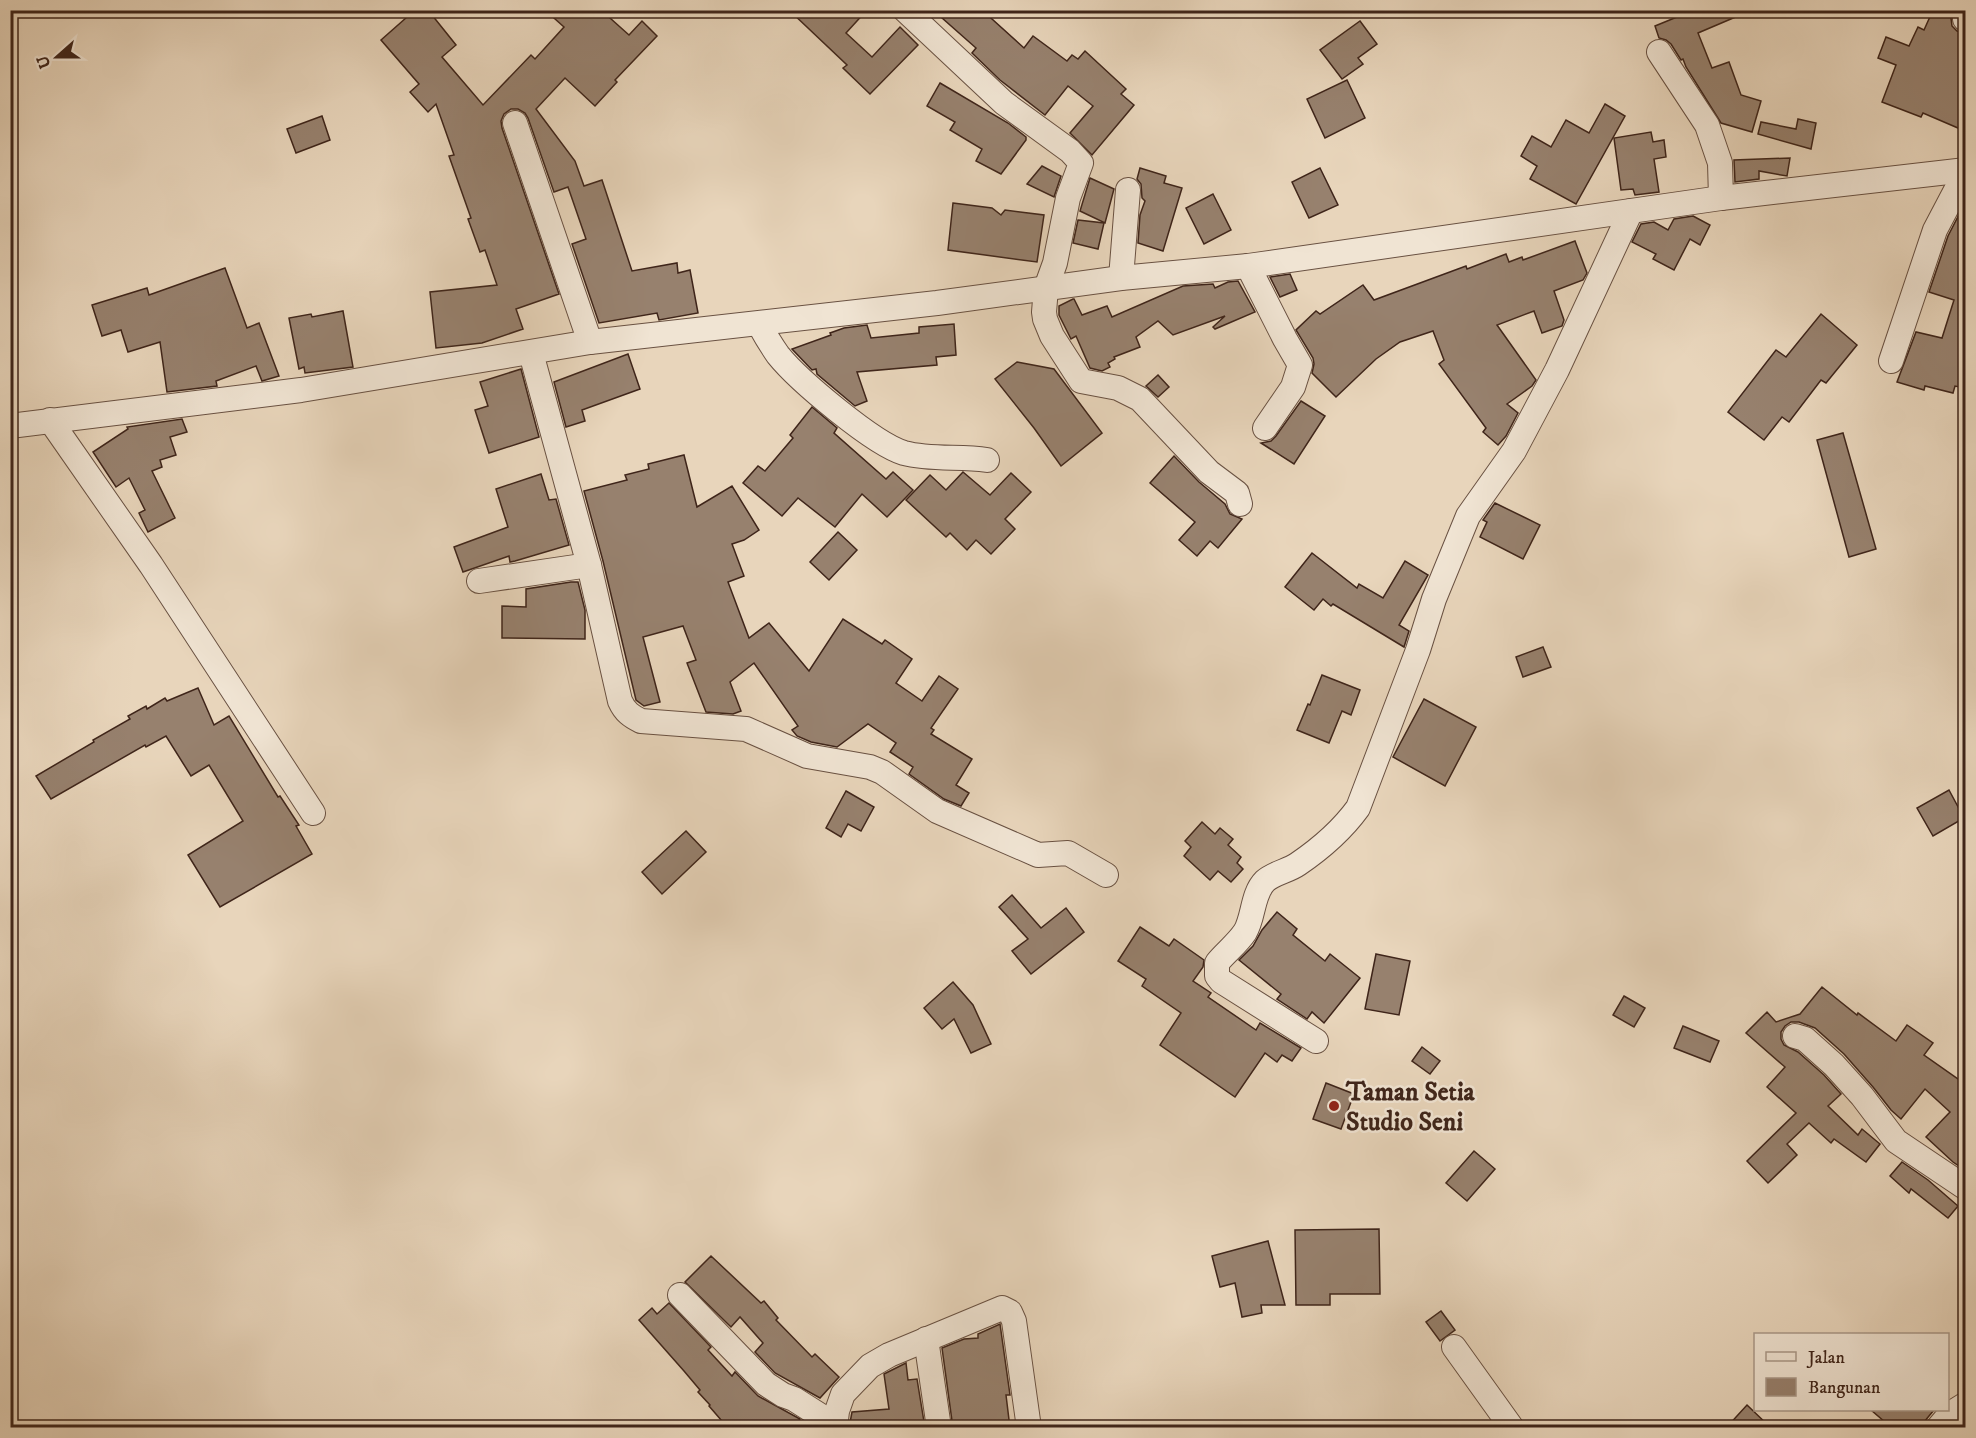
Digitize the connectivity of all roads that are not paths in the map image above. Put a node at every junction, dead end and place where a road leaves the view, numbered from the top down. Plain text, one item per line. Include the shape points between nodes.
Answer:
1 (905, 10) edge
2 (1659, 52) dead end
3 (515, 123) dead end
4 (1965, 171) edge
5 (1128, 190) dead end
6 (1721, 198) junction
7 (1631, 211) junction
8 (1248, 266) junction
9 (1120, 278) junction
10 (1046, 288) junction
11 (759, 324) junction
12 (590, 342) junction
13 (531, 353) junction
14 (1891, 361) dead end
15 (50, 420) junction
16 (10, 426) edge
17 (1265, 428) dead end
18 (987, 459) dead end
19 (1240, 504) dead end
20 (589, 564) junction
21 (479, 581) dead end
22 (313, 813) dead end
23 (1106, 875) dead end
24 (1795, 1036) dead end
25 (1316, 1041) dead end
26 (1965, 1188) edge
27 (680, 1295) dead end
28 (926, 1339) junction
29 (1454, 1347) dead end
30 (1965, 1404) edge
31 (835, 1426) edge
32 (939, 1428) edge
33 (1029, 1428) edge
34 (1512, 1428) edge
35 (1938, 1428) edge

1 - 10 street via 1004,103 1081,163 1068,198
2 - 6 street via 1707,125 1720,163
3 - 12 street
4 - 6 street
4 - 14 street via 1935,230
5 - 9 street
6 - 7 street
7 - 8 street
7 - 25 street via 1557,370 1514,451 1468,516 1358,808 1329,840 1296,866 1263,883 1245,932 1217,963 1221,981
8 - 9 street
8 - 17 street via 1300,365 1293,387
9 - 10 street
10 - 11 street
10 - 19 street via 1045,319 1081,381 1118,388 1140,399 1209,472 1237,493
11 - 12 street
11 - 18 street via 779,356 794,371 848,418 893,448 921,456
12 - 13 street
13 - 15 street via 301,390
13 - 20 street
15 - 16 street
15 - 22 street via 151,565
20 - 21 street
20 - 23 street via 620,701 631,716 641,721 746,729 807,756 870,767 937,811 1038,855 1068,853
24 - 26 street via 1805,1039 1834,1065 1896,1141
27 - 31 street via 766,1384
28 - 31 street via 870,1366 843,1394
28 - 32 street
28 - 33 street via 1002,1308 1010,1312
29 - 34 street
30 - 35 street

